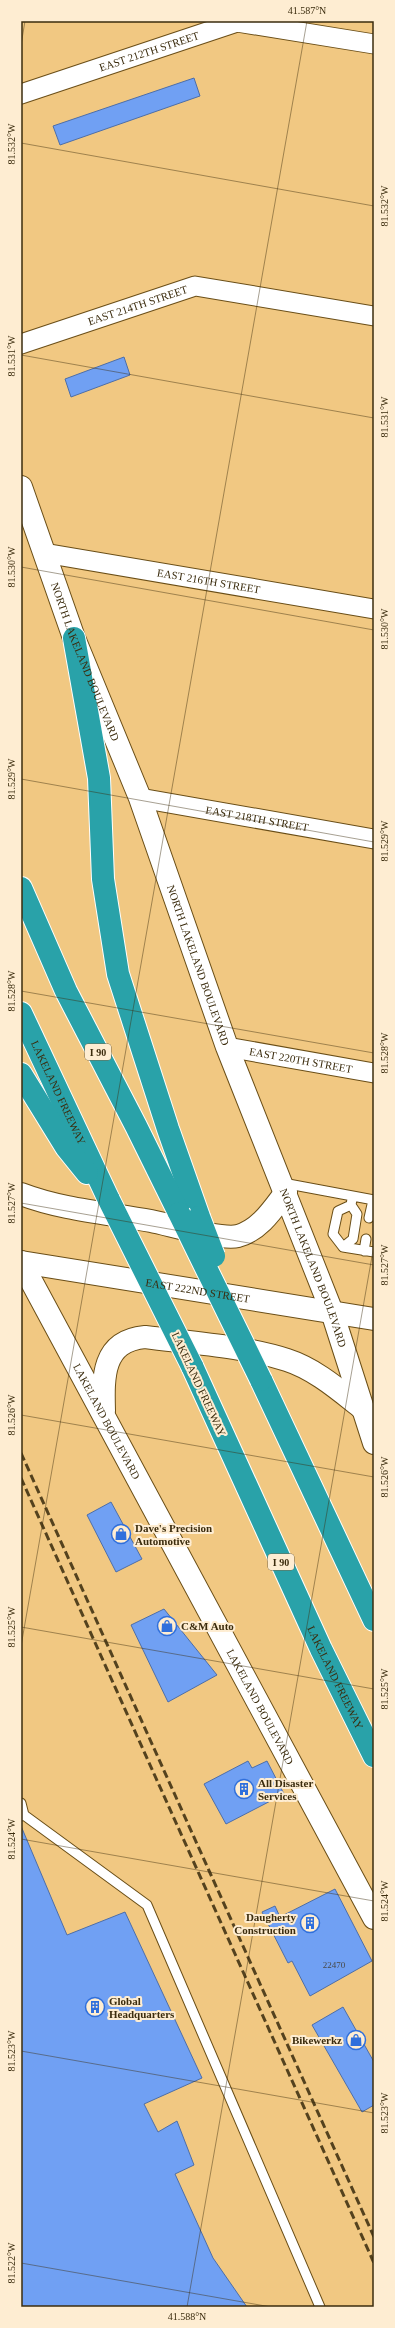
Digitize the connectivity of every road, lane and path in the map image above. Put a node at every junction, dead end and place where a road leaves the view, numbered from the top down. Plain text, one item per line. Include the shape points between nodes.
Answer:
1 (237, 22) edge
2 (374, 44) edge
3 (21, 94) edge
4 (374, 316) edge
5 (21, 344) edge
6 (21, 487) edge
7 (44, 552) junction
8 (374, 609) edge
9 (74, 638) junction
10 (140, 798) junction
11 (374, 839) edge
12 (21, 888) edge
13 (21, 1013) edge
14 (227, 1047) junction
15 (374, 1073) edge
16 (21, 1074) edge
17 (284, 1187) junction
18 (21, 1194) edge
19 (109, 1200) junction
20 (373, 1200) edge
21 (352, 1201) junction
22 (189, 1215) junction
23 (369, 1218) dead end
24 (366, 1239) dead end
25 (343, 1247) junction
26 (364, 1251) junction
27 (374, 1252) edge
28 (21, 1262) edge
29 (332, 1312) junction
30 (374, 1319) edge
31 (362, 1408) junction
32 (104, 1414) junction
33 (374, 1443) edge
34 (374, 1620) edge
35 (374, 1756) edge
36 (21, 1803) edge
37 (22, 1816) edge
38 (374, 1918) edge
39 (320, 2307) edge

1 - 2 street, EAST 212TH STREET
1 - 3 street, EAST 212TH STREET
4 - 5 street, EAST 214TH STREET via 195,286
6 - 7 street, NORTH LAKELAND BOULEVARD
7 - 8 street, EAST 216TH STREET
7 - 9 street, NORTH LAKELAND BOULEVARD
9 - 10 street, NORTH LAKELAND BOULEVARD
9 - 22 highway via 99,778 103,879 118,974 168,1128
10 - 11 street, EAST 218TH STREET
10 - 14 street, NORTH LAKELAND BOULEVARD
12 - 22 highway, I 90 via 66,991 136,1126
13 - 19 highway, LAKELAND FREEWAY / I 90
14 - 15 street, EAST 220TH STREET
14 - 17 street, NORTH LAKELAND BOULEVARD
16 - 19 highway via 66,1147
17 - 18 street via 256,1228 236,1236 197,1232 72,1208
17 - 21 lane
17 - 29 street, NORTH LAKELAND BOULEVARD
19 - 35 highway, LAKELAND FREEWAY / I 90, bridge via 192,1366 318,1642
20 - 21 lane
20 - 23 lane
21 - 25 lane via 357,1214 353,1239
21 - 25 lane via 338,1211 333,1234
22 - 34 highway, bridge via 261,1380
24 - 26 lane
25 - 26 lane
26 - 27 lane
28 - 29 street, EAST 222ND STREET
28 - 32 street, LAKELAND BOULEVARD
29 - 30 street, EAST 222ND STREET
29 - 31 street, NORTH LAKELAND BOULEVARD
31 - 32 street via 322,1378 288,1360 228,1348 145,1337 132,1338 121,1345 107,1362 104,1376
31 - 33 street, NORTH LAKELAND BOULEVARD
32 - 38 street, LAKELAND BOULEVARD
36 - 37 lane
37 - 39 lane via 147,1905

